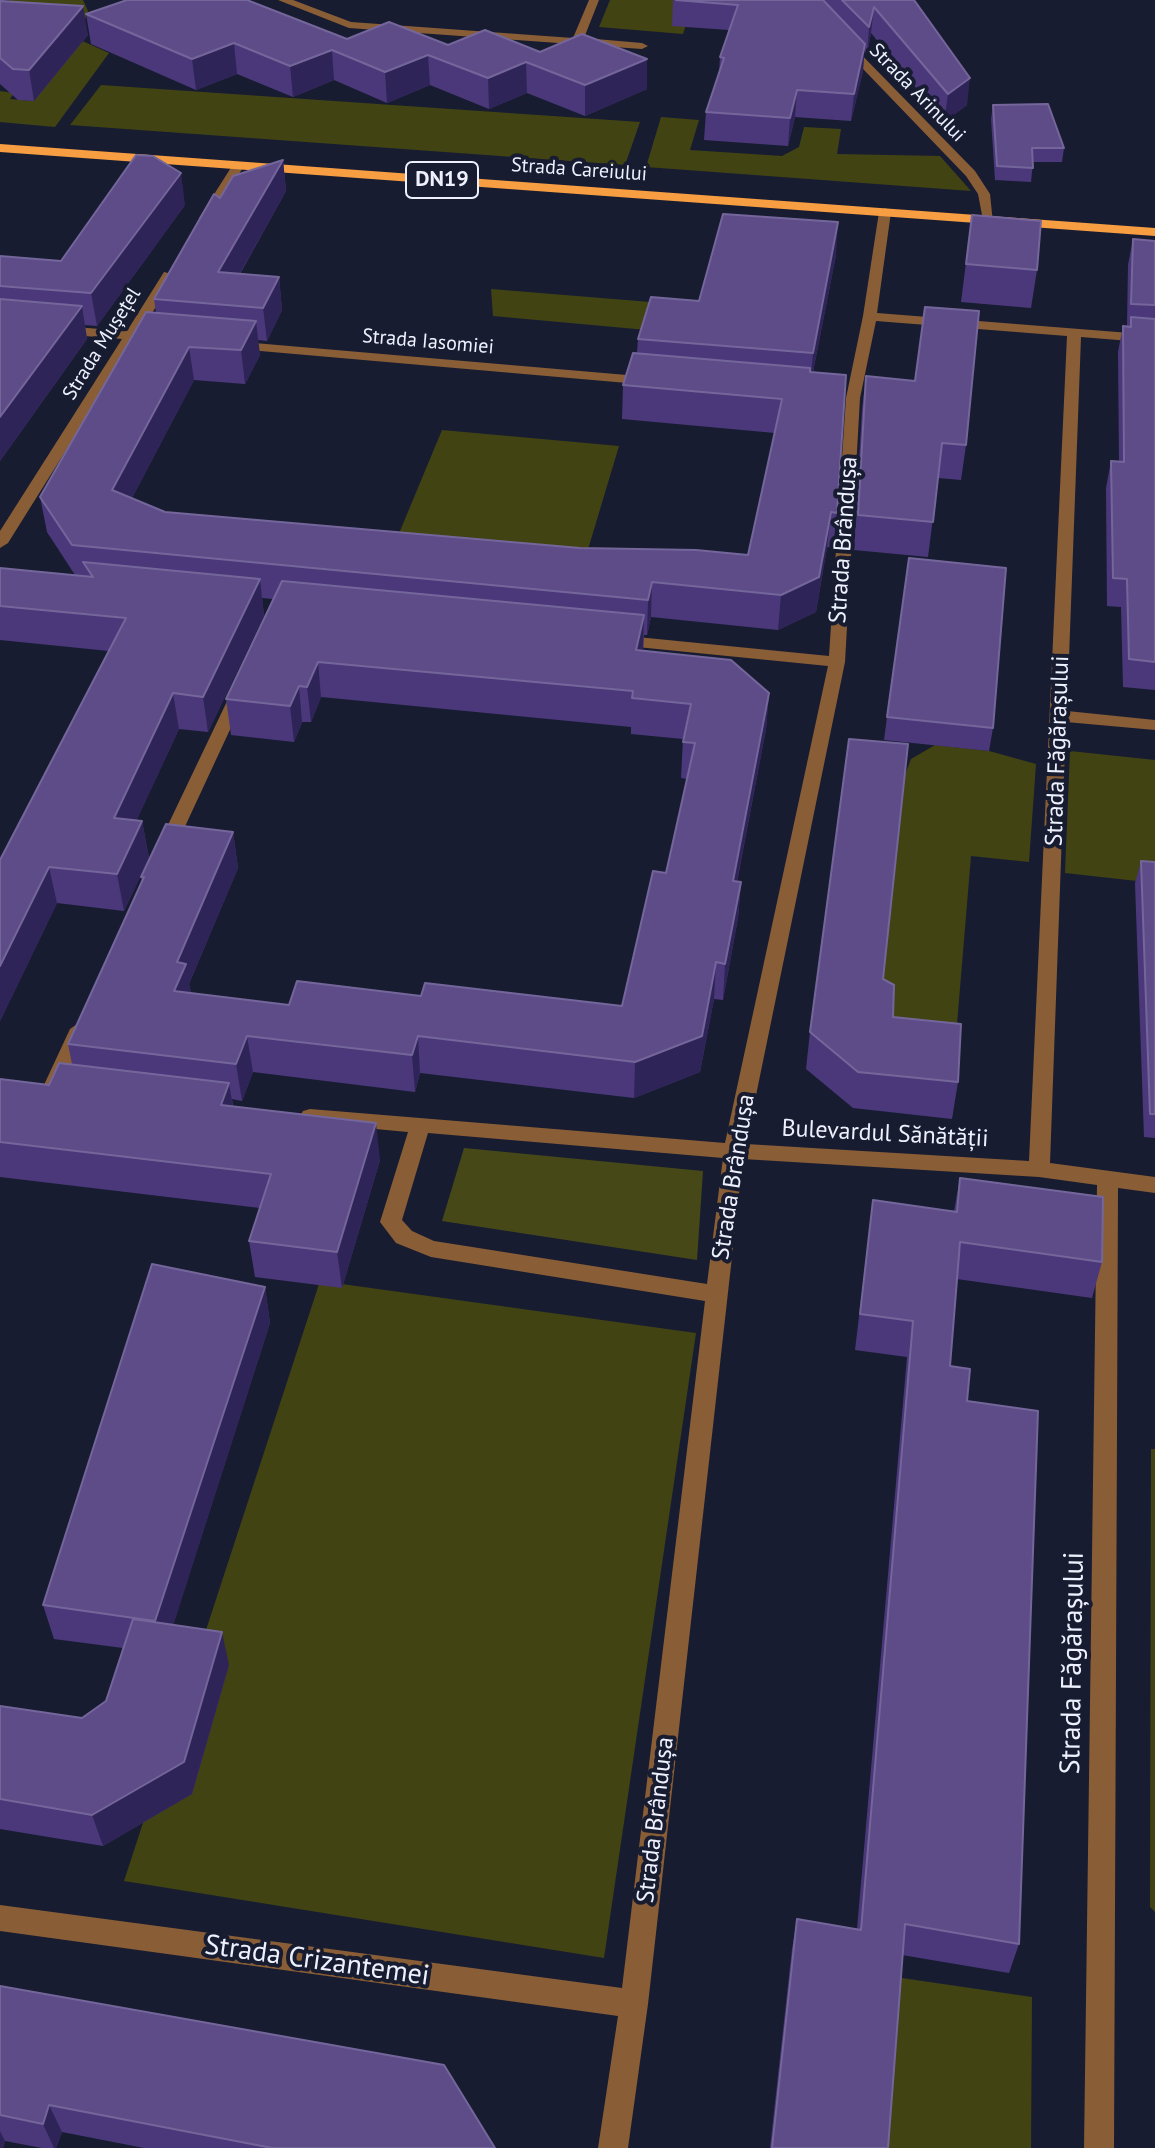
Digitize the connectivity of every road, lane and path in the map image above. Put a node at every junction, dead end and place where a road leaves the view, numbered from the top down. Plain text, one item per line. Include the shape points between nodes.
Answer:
1 (283, 0) edge
2 (594, 0) edge
3 (832, 30) edge
4 (577, 41) junction
5 (642, 46) dead end
6 (0, 148) edge
7 (238, 166) junction
8 (885, 212) junction
9 (989, 220) junction
10 (196, 232) edge
11 (1155, 232) edge
12 (180, 258) edge
13 (870, 316) junction
14 (44, 328) edge
15 (1074, 333) junction
16 (131, 336) junction
17 (1155, 339) edge
18 (175, 340) edge
19 (220, 344) edge
20 (665, 383) edge
21 (834, 397) edge
22 (853, 398) junction
23 (0, 543) edge
24 (597, 638) edge
25 (837, 662) junction
26 (247, 677) edge
27 (1060, 716) junction
28 (1155, 725) edge
29 (155, 871) edge
30 (91, 1007) edge
31 (26, 1084) edge
32 (284, 1114) edge
33 (420, 1125) junction
34 (734, 1151) junction
35 (1039, 1169) junction
36 (1108, 1179) junction
37 (1155, 1185) edge
38 (716, 1294) junction
39 (0, 1918) edge
40 (634, 2004) junction
41 (613, 2148) edge
42 (1099, 2148) edge

1 - 4 street via 349,25
2 - 4 street
3 - 9 street, Strada Arinului via 971,174 984,194
4 - 5 street
6 - 7 main road, Strada Careiului / DN19
7 - 8 main road, Strada Careiului / DN19
7 - 10 street
8 - 9 main road, Strada Careiului / DN19
8 - 13 street, Strada Brândușa
9 - 11 main road, Strada Careiului / DN19
12 - 16 street, Strada Mușețel
13 - 15 street
13 - 22 street, Strada Brândușa
14 - 16 street
15 - 17 street
15 - 27 street, Strada Făgărașului
16 - 18 street
16 - 23 street, Strada Mușețel
19 - 20 street, Strada Iasomiei
21 - 22 street
22 - 25 street, Strada Brândușa
24 - 25 street
25 - 34 street, Strada Brândușa
26 - 29 street
27 - 28 street
27 - 35 street, Strada Făgărașului
30 - 31 street via 60,1088
32 - 33 street, Bulevardul Sănătății
33 - 34 street, Bulevardul Sănătății
33 - 38 street via 391,1222 404,1237 431,1249
34 - 35 street, Bulevardul Sănătății
34 - 38 street, Strada Brândușa
35 - 36 street, Bulevardul Sănătății
36 - 37 street, Bulevardul Sănătății
36 - 42 street, Strada Făgărașului
38 - 40 street, Strada Brândușa
39 - 40 street, Strada Crizantemei
40 - 41 street, Strada Brândușa

